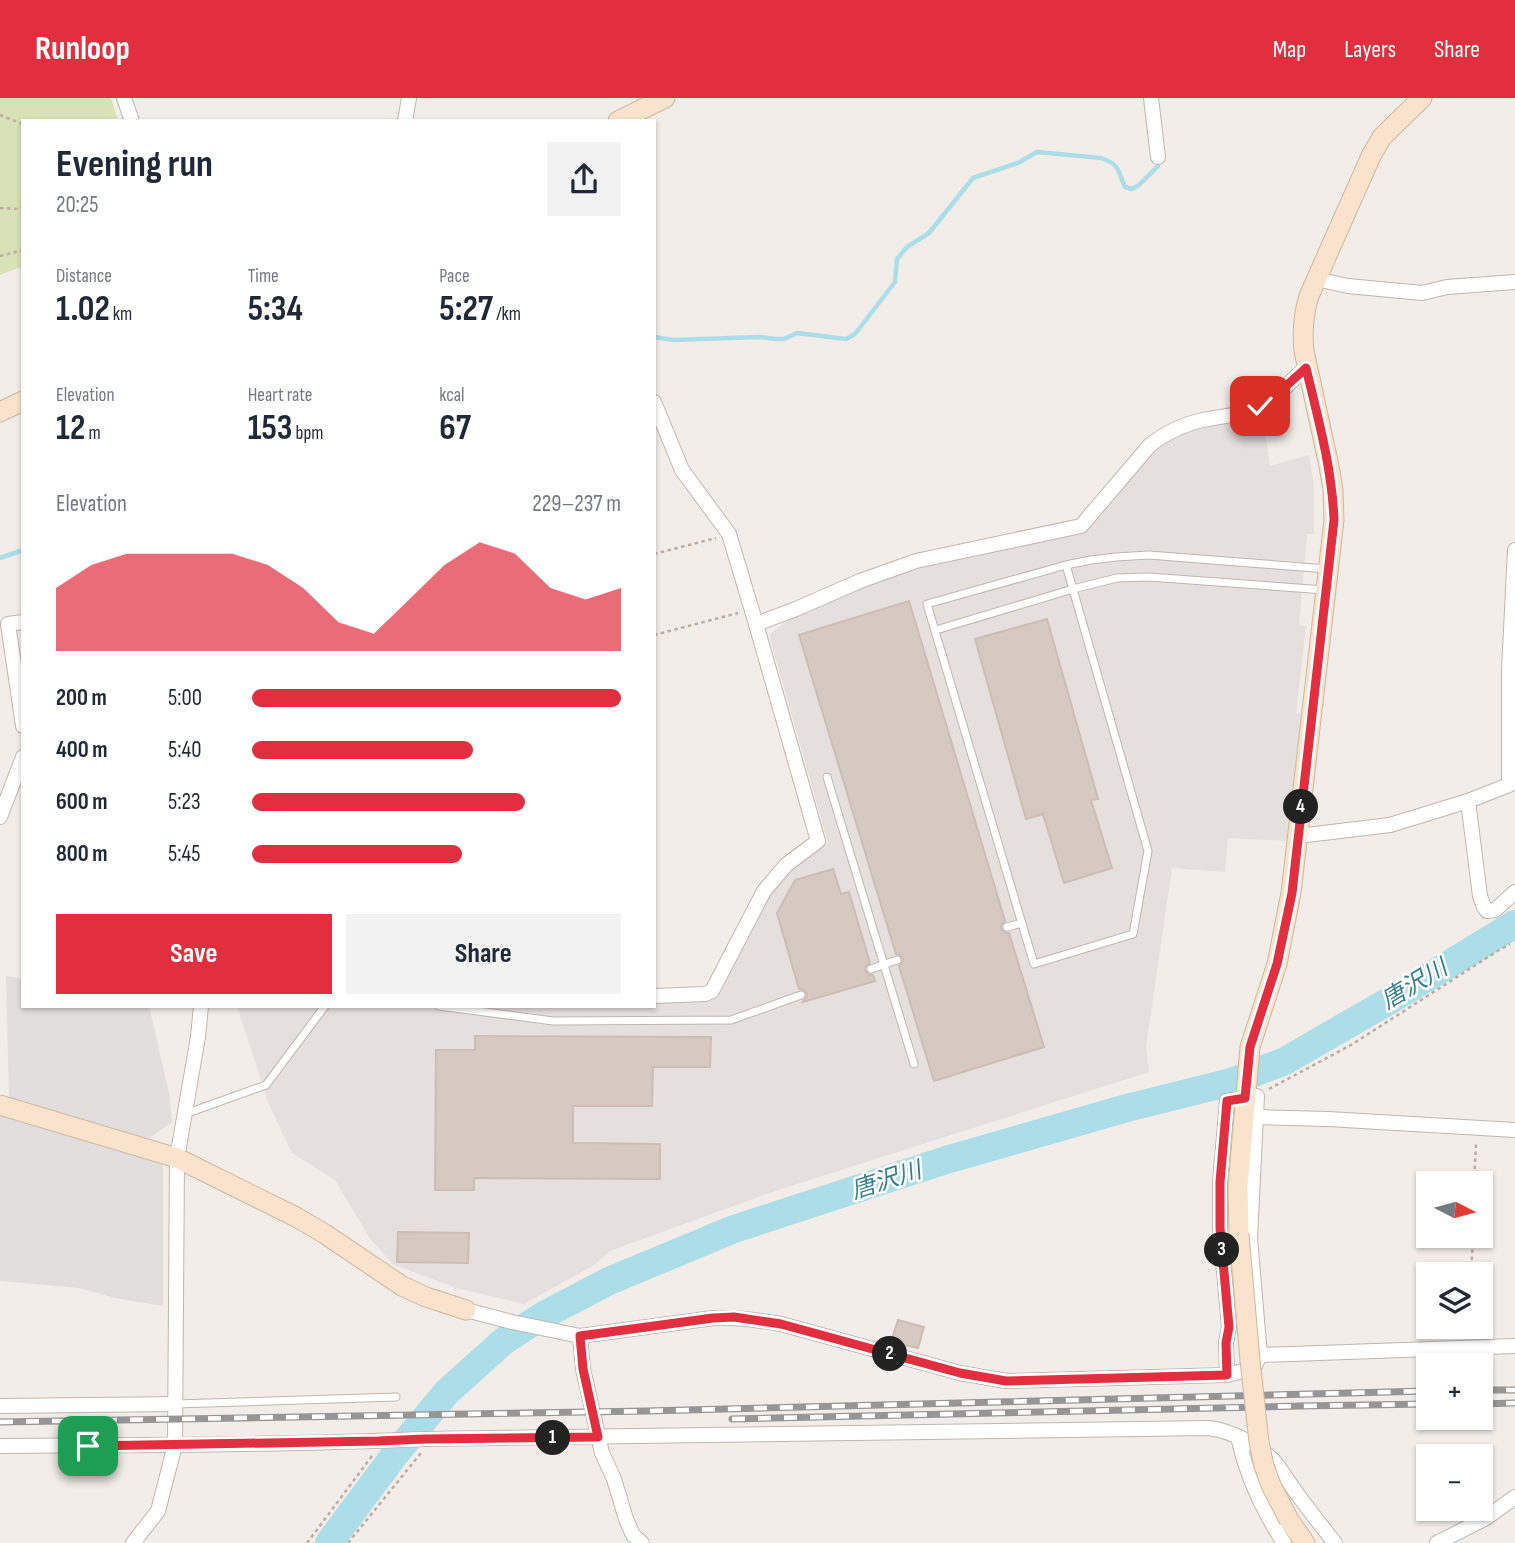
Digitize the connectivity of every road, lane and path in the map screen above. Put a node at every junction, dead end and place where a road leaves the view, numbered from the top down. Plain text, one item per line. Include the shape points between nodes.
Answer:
1 (124, 98) edge
2 (409, 98) edge
3 (665, 98) edge
4 (1151, 98) edge
5 (1422, 98) edge
6 (0, 115) edge
7 (131, 119) edge
8 (405, 119) edge
9 (622, 119) edge
10 (21, 123) edge
11 (1158, 157) dead end
12 (0, 208) edge
13 (21, 208) edge
14 (21, 251) edge
15 (0, 256) edge
16 (1316, 279) junction
17 (1515, 282) edge
18 (1306, 368) junction
19 (21, 402) edge
20 (656, 407) edge
21 (0, 411) edge
22 (729, 534) junction
23 (1515, 550) edge
24 (656, 554) edge
25 (1066, 565) junction
26 (1329, 569) junction
27 (1073, 589) junction
28 (1326, 590) junction
29 (751, 609) junction
30 (21, 622) edge
31 (756, 624) junction
32 (936, 630) junction
33 (656, 634) edge
34 (1512, 670) edge
35 (21, 712) edge
36 (21, 762) edge
37 (828, 777) dead end
38 (1468, 801) junction
39 (0, 817) edge
40 (1298, 836) junction
41 (1515, 892) edge
42 (1022, 923) junction
43 (1007, 927) dead end
44 (1510, 944) dead end
45 (897, 960) dead end
46 (884, 964) junction
47 (871, 969) dead end
48 (800, 995) dead end
49 (656, 996) edge
50 (201, 1008) edge
51 (324, 1008) edge
52 (454, 1008) edge
53 (914, 1064) dead end
54 (1249, 1095) junction
55 (0, 1105) edge
56 (185, 1114) junction
57 (1256, 1117) junction
58 (1476, 1126) junction
59 (1515, 1130) edge
60 (177, 1157) junction
61 (1474, 1171) edge
62 (466, 1310) joint
63 (580, 1336) junction
64 (1515, 1346) edge
65 (1260, 1355) junction
66 (1227, 1375) junction
67 (396, 1397) dead end
68 (176, 1404) junction
69 (0, 1406) edge
70 (598, 1437) junction
71 (1238, 1437) junction
72 (423, 1439) junction
73 (383, 1441) junction
74 (175, 1445) junction
75 (0, 1446) edge
76 (1296, 1492) junction
77 (1515, 1497) edge
78 (1264, 1509) junction
79 (133, 1543) edge
80 (307, 1543) edge
81 (348, 1543) edge
82 (642, 1543) edge
83 (1284, 1543) edge
84 (1305, 1543) edge
85 (1335, 1543) edge
86 (1437, 1543) edge

1 - 7 street
2 - 8 street
3 - 9 street
4 - 11 street
5 - 16 street via 1382,137
6 - 10 path
12 - 13 path
14 - 15 path
16 - 17 street via 1422,293
16 - 18 street via 1303,315
18 - 26 street via 1333,490
18 - 31 street via 1260,406 1182,425 1161,436 1081,526 916,561
19 - 21 street
20 - 22 street via 682,470
22 - 24 path
22 - 29 street
23 - 34 street
25 - 26 lane via 1149,555
25 - 27 lane
25 - 32 lane via 927,604
26 - 28 street
27 - 28 lane via 1117,578 1149,577
27 - 32 lane
27 - 42 lane via 1148,851 1133,934 1034,964
28 - 40 street
29 - 31 street
29 - 33 path
30 - 35 street via 8,624
31 - 49 street via 818,841 786,865 764,891 712,991
32 - 42 lane
34 - 38 street via 1509,785
36 - 39 street
37 - 46 lane
38 - 40 street via 1390,825
38 - 41 street via 1484,907 1495,910
40 - 54 street via 1277,964 1250,1047
42 - 43 lane
44 - 54 path via 1351,1045
45 - 46 lane
46 - 47 lane
46 - 53 lane
48 - 52 lane via 731,1020 553,1021
50 - 56 street
51 - 56 lane via 266,1085
54 - 57 street
54 - 66 street via 1227,1101 1220,1182 1229,1327
54 - 84 street, bridge via 1238,1198 1239,1234 1259,1442 1271,1485
55 - 60 street
56 - 60 street
57 - 58 street
57 - 65 street via 1250,1238
58 - 59 street
58 - 61 path
60 - 62 street via 296,1217 402,1286
60 - 68 street
62 - 63 street
63 - 66 street via 734,1317 781,1324 960,1373 1006,1381
63 - 70 street
64 - 65 street
65 - 66 street via 1254,1368
67 - 68 lane
68 - 69 street
68 - 74 street
70 - 71 street via 1209,1428
70 - 72 street
70 - 82 street via 626,1519
71 - 76 street via 1271,1458
71 - 78 street
72 - 73 street
72 - 81 path via 424,1449
73 - 74 street
73 - 80 path
74 - 75 street
74 - 79 street via 158,1511
76 - 78 street
76 - 85 street
77 - 86 street
78 - 83 street

